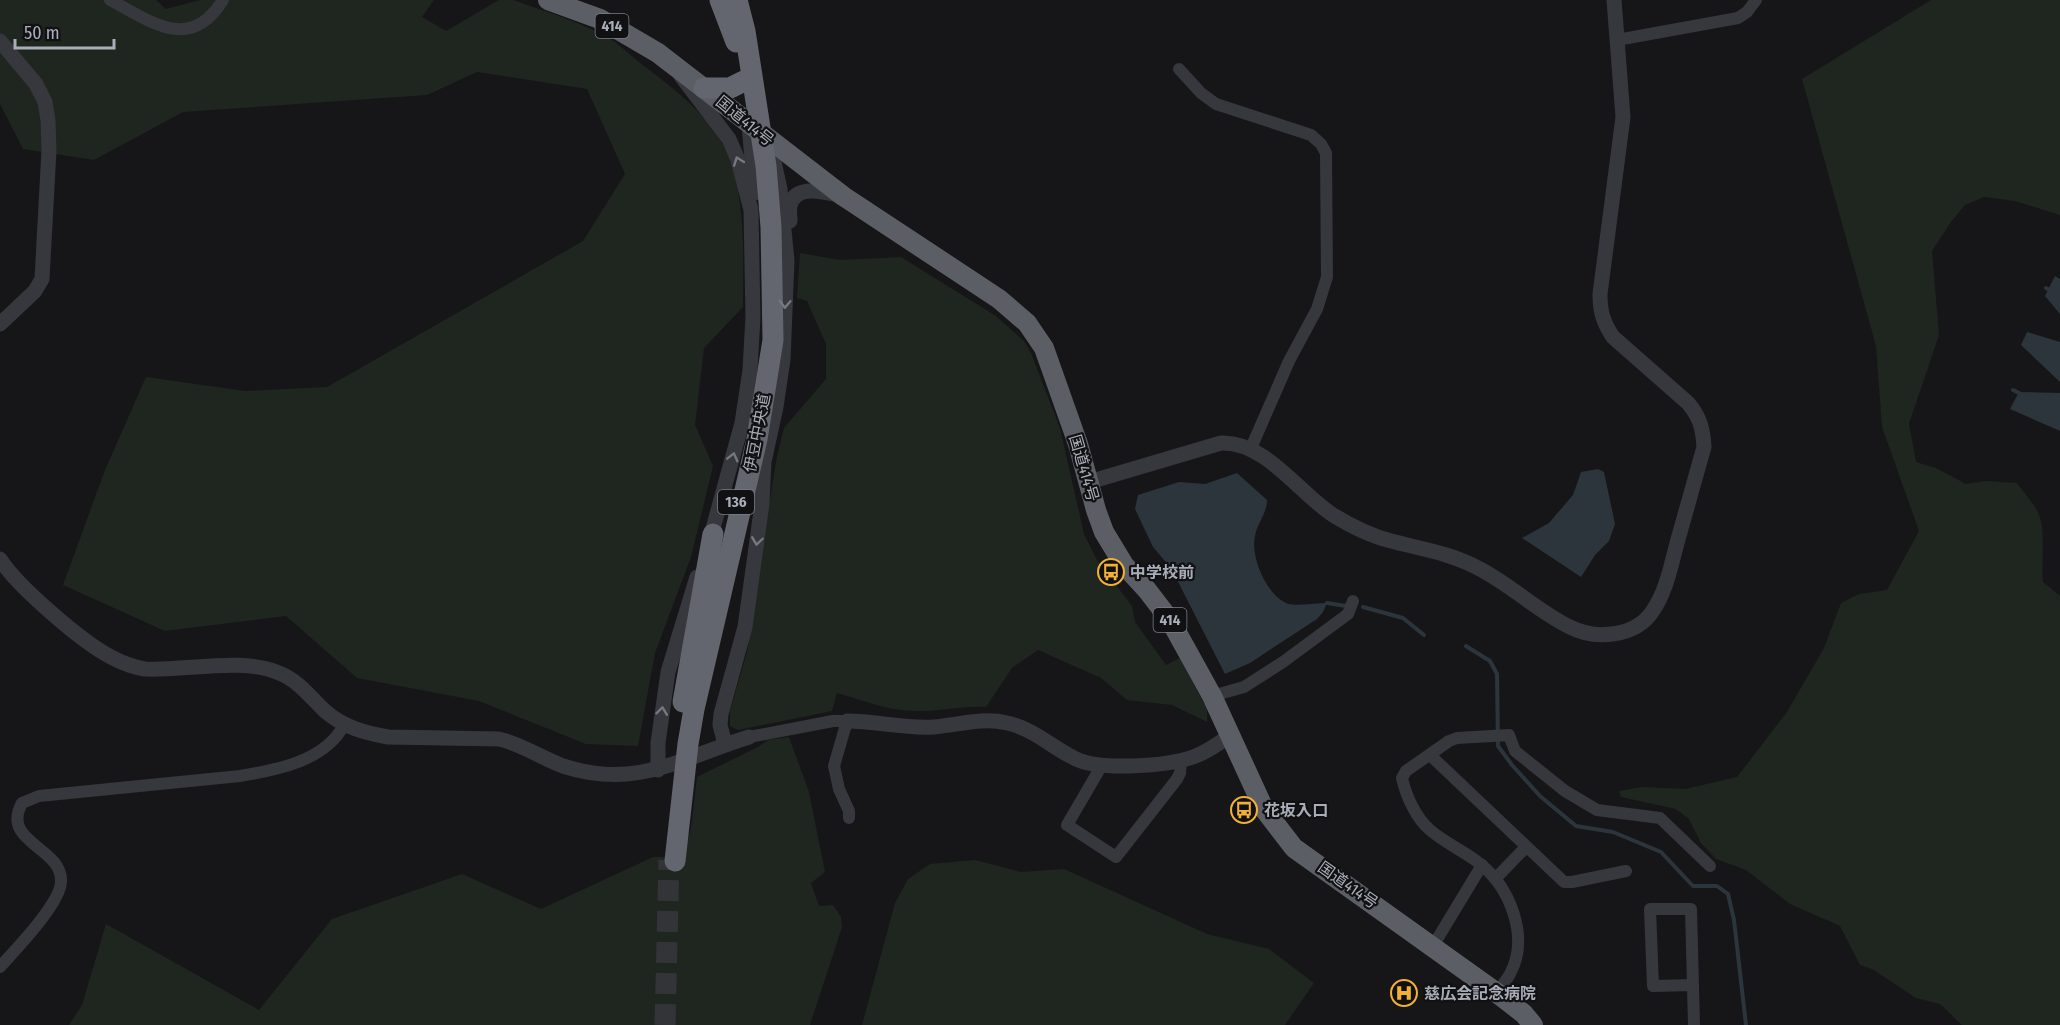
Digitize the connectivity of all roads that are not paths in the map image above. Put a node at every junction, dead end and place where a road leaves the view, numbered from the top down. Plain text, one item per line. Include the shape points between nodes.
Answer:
1 (110, 0) edge
2 (223, 0) edge
3 (548, 0) edge
4 (720, 0) edge
5 (728, 0) edge
6 (737, 0) edge
7 (750, 0) edge
8 (1614, 0) edge
9 (1756, 0) edge
10 (1617, 40) junction
11 (0, 41) edge
12 (671, 62) junction
13 (1179, 69) dead end
14 (744, 81) junction
15 (704, 88) junction
16 (749, 125) junction
17 (770, 141) junction
18 (843, 196) junction
19 (770, 257) junction
20 (0, 324) edge
21 (1251, 448) junction
22 (764, 462) junction
23 (1089, 482) junction
24 (713, 534) junction
25 (2, 565) edge
26 (1353, 601) dead end
27 (709, 646) junction
28 (1212, 696) junction
29 (848, 721) junction
30 (344, 725) junction
31 (1229, 736) junction
32 (749, 737) joint
33 (684, 741) junction
34 (725, 744) junction
35 (1430, 755) junction
36 (1181, 760) junction
37 (1102, 765) junction
38 (658, 770) junction
39 (849, 818) dead end
40 (1526, 847) junction
41 (672, 861) tunnel mouth
42 (1482, 865) junction
43 (1710, 866) dead end
44 (1626, 871) dead end
45 (1495, 879) junction
46 (1433, 946) junction
47 (0, 967) edge
48 (1693, 985) junction
49 (1497, 993) junction
50 (1533, 1025) edge
51 (1694, 1025) edge

1 - 2 street via 177,31 198,25 215,13
3 - 12 highway, 国道414号 / 414 via 600,19
4 - 14 highway via 738,48
5 - 19 highway, 伊豆中央道 / 136 via 747,90
6 - 19 highway, 伊豆中央道 / 136 via 766,166
7 - 17 highway via 752,55
8 - 10 street
9 - 10 street via 1738,18
10 - 21 street via 1623,117 1600,310 1613,337 1688,403 1703,430 1704,447 1667,579 1652,613 1635,627 1615,634 1590,635 1569,627 1458,558 1389,541 1332,514
11 - 20 street via 36,84 45,102 49,150 42,279 35,291
12 - 15 highway, 国道414号 / 414
19 -> 12 street via 729,139
13 - 21 street via 1216,104 1311,135 1326,153 1327,277 1322,297
14 - 15 highway via 730,88
14 - 16 highway
15 - 16 highway, 国道414号 / 414
16 - 17 highway, 国道414号 / 414
16 - 19 street via 756,223
17 - 18 highway, 国道414号 / 414
17 - 19 street via 780,189
18 - 19 street via 813,190 793,200 790,227
18 - 23 highway, 国道414号 / 414 via 999,299 1027,324 1044,348
19 -> 22 street via 783,360
24 -> 19 street via 741,423 753,317
19 - 27 highway, 伊豆中央道 / 136 via 773,340 768,378
19 - 33 highway, 伊豆中央道 / 136 via 766,334 755,421
21 - 23 street via 1234,442 1221,443
22 - 27 highway
22 -> 34 street via 746,617 720,725
23 - 28 highway, 国道414号 / 414 via 1104,532 1124,566 1170,620
24 - 33 highway via 683,702
38 -> 24 street via 668,672
25 - 30 street via 87,642 110,657 145,669 265,668 297,683
26 - 28 street via 1348,615 1283,662 1244,687
27 - 33 highway, 伊豆中央道 / 136
28 - 31 highway, 国道414号 / 414
29 - 32 street
29 - 37 street via 914,727 1008,723 1077,760
29 - 39 street via 834,766
30 - 38 street via 388,737 500,739 581,770 616,774
30 - 47 street via 338,737 324,749 262,772 39,796 22,803 16,815 18,832 53,860 62,883 55,900
31 - 36 street via 1208,750
31 - 46 highway, 国道414号 / 414 via 1264,809 1294,848
32 - 34 street
33 - 41 highway, 伊豆中央道 / 136
34 - 38 street
35 - 40 street
35 - 42 street via 1406,771 1402,778 1406,792 1429,830
35 - 43 street via 1457,738 1509,735 1515,752 1565,791 1597,810 1660,818
36 - 37 street
36 - 37 street via 1177,779 1116,857 1067,825
40 - 44 street via 1564,882
40 - 45 street
42 - 45 street
42 - 46 street
45 - 49 street via 1514,912 1517,942 1510,974
46 - 49 highway, 国道414号 / 414
48 - 48 street via 1653,986 1650,909 1691,909
48 - 51 street
49 - 50 highway, 国道414号 / 414

